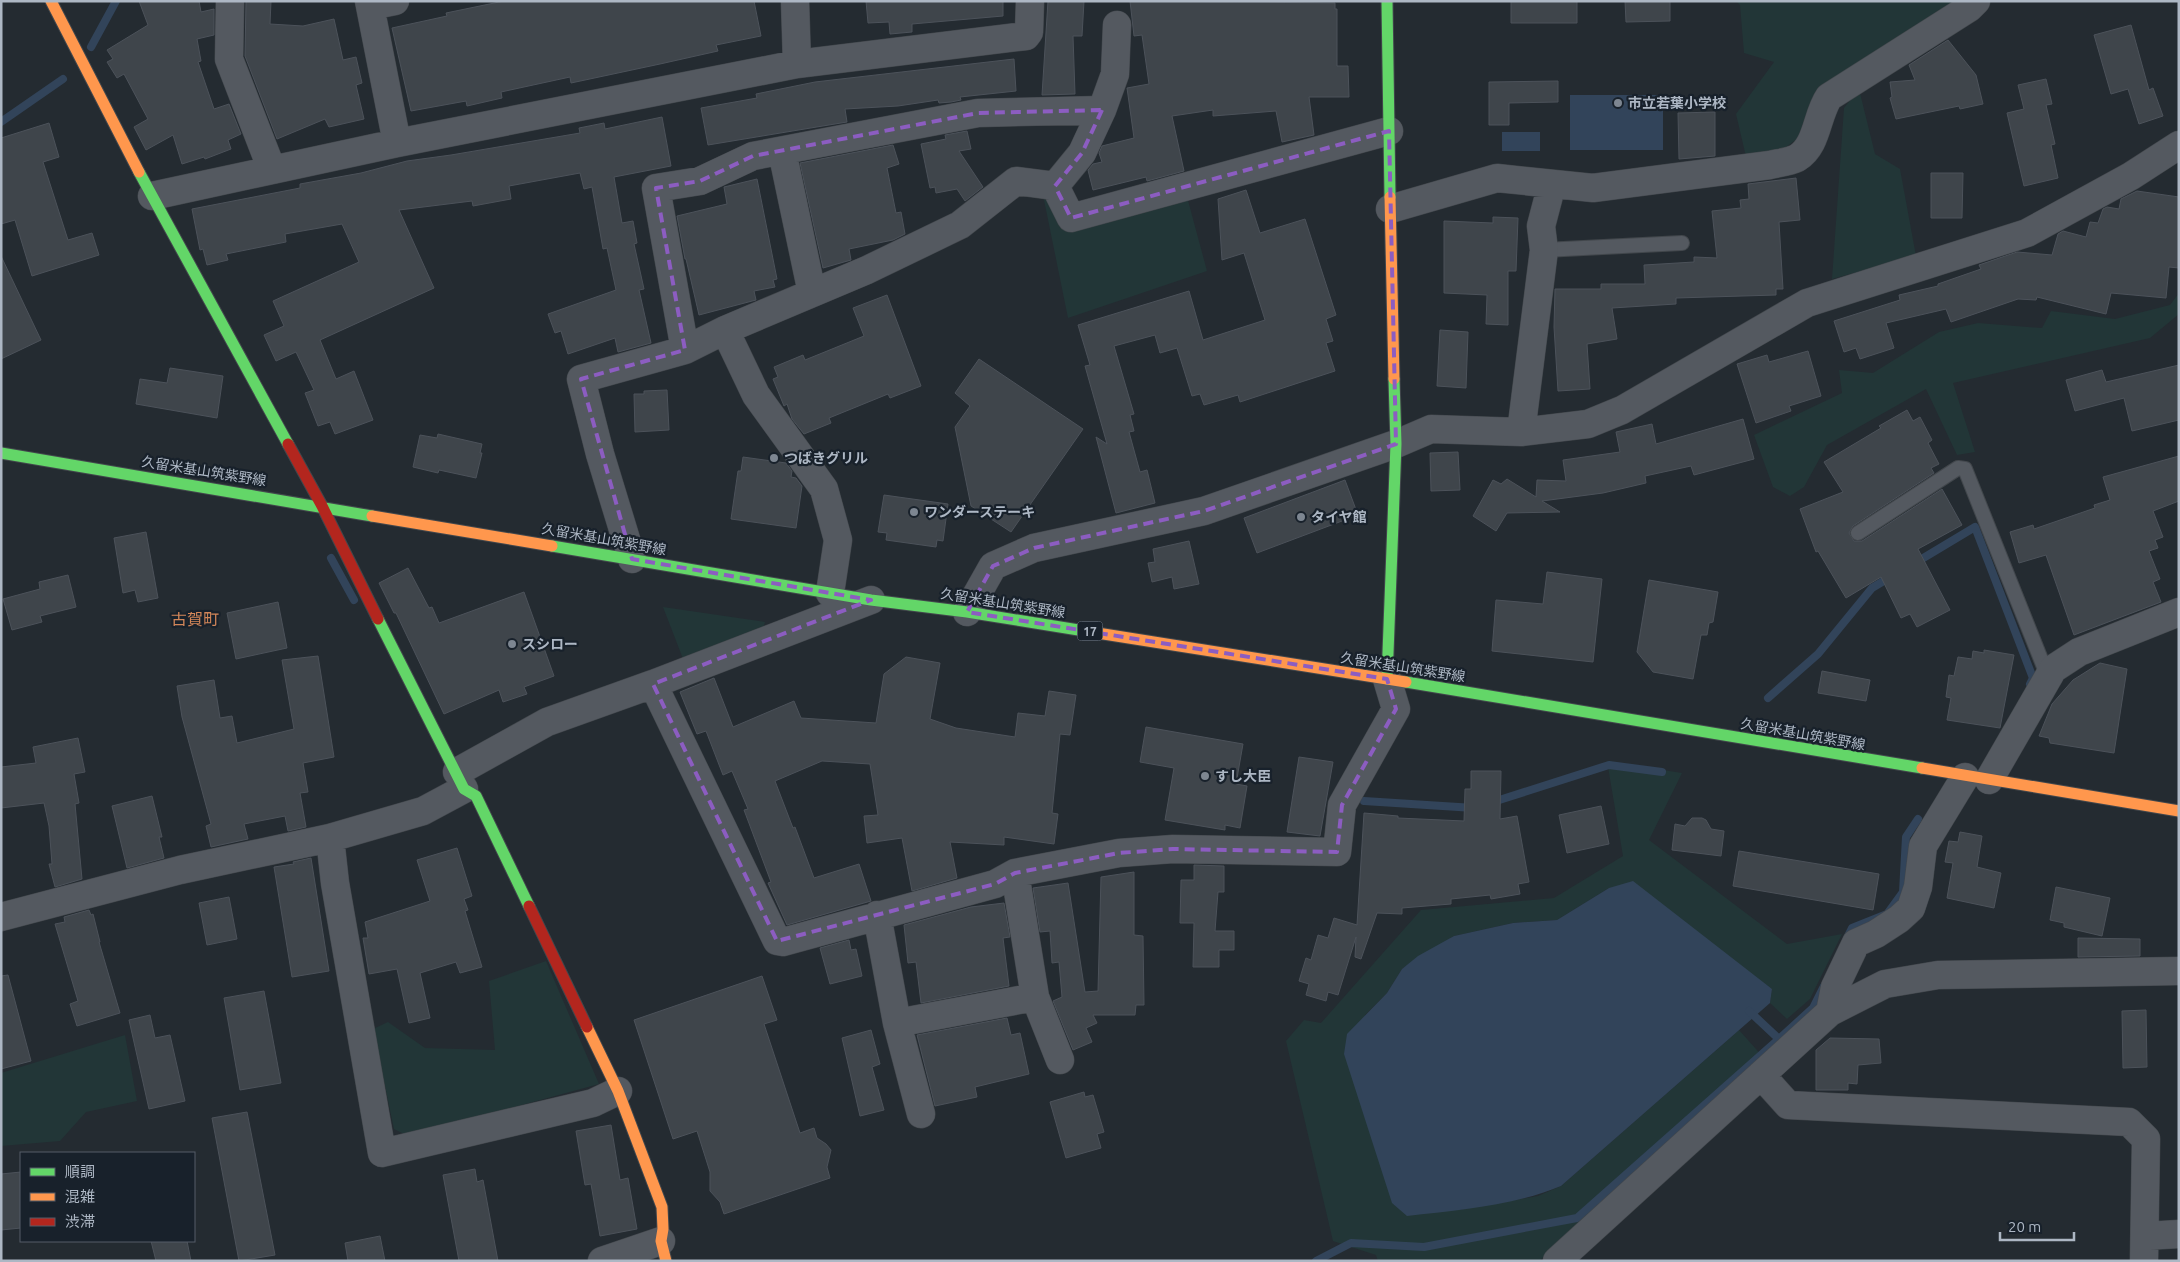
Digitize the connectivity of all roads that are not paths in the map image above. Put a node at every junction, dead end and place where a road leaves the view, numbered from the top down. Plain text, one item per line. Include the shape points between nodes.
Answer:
1 (51, 1) edge
2 (230, 1) edge
3 (795, 1) edge
4 (1030, 1) edge
5 (1387, 1) edge
6 (1976, 1) edge
7 (378, 3) edge
8 (1117, 25) dead end
9 (797, 64) junction
10 (1102, 110) junction
11 (1389, 130) junction
12 (397, 142) junction
13 (2179, 145) edge
14 (782, 151) junction
15 (272, 170) junction
16 (1552, 184) junction
17 (1055, 186) junction
18 (152, 196) junction
19 (1390, 209) junction
20 (1682, 244) dead end
21 (1544, 250) junction
22 (812, 293) junction
23 (725, 330) junction
24 (686, 350) junction
25 (1521, 432) junction
26 (1396, 444) junction
27 (1, 453) edge
28 (322, 506) junction
29 (1858, 533) dead end
30 (632, 559) junction
31 (830, 593) junction
32 (871, 600) junction
33 (967, 612) junction
34 (2179, 612) edge
35 (2049, 678) junction
36 (1387, 679) junction
37 (653, 684) junction
38 (1977, 778) junction
39 (460, 781) junction
40 (2179, 811) edge
41 (330, 838) junction
42 (1015, 873) junction
43 (876, 915) junction
44 (1, 917) edge
45 (2179, 971) edge
46 (1035, 997) junction
47 (1830, 1012) junction
48 (897, 1023) junction
49 (1060, 1060) dead end
50 (1761, 1075) junction
51 (618, 1092) junction
52 (921, 1114) dead end
53 (2179, 1234) edge
54 (2144, 1248) edge
55 (664, 1251) edge
56 (602, 1261) edge
57 (1558, 1261) edge

1 - 18 main road
2 - 15 street via 229,59
3 - 9 street
4 - 9 street via 1029,32 1026,36
5 - 11 main road
6 - 16 street via 1830,97 1822,107 1811,144 1796,158 1770,166 1593,188
7 - 12 street
8 - 10 street via 1115,74
9 - 12 street
10 - 14 street via 978,113
10 - 17 street via 1082,153
11 - 17 street via 1070,218
11 - 19 main road
12 - 15 street
13 - 25 street via 2131,176 2027,233 1807,303 1622,410 1588,424
14 - 22 street
14 - 24 street via 753,156 700,181 656,188
15 - 18 street
16 - 19 street via 1497,178
16 - 21 street via 1542,226
17 - 22 street via 1016,181 960,225
18 - 28 main road
19 - 26 main road
20 - 21 lane
21 - 25 street
22 - 23 street
23 - 24 street
23 - 31 street via 756,395 824,489 838,540
24 - 30 street via 581,379
25 - 26 street via 1431,429
26 - 33 street via 1204,512 1034,548 993,566
26 - 36 main road
27 - 28 main road, 久留米基山筑紫野線 / 17
28 - 30 main road, 久留米基山筑紫野線 / 17
28 - 39 main road
29 - 35 lane via 1958,468 1965,469
30 - 31 main road, 久留米基山筑紫野線 / 17
31 - 32 main road, 久留米基山筑紫野線 / 17
32 - 33 main road, 久留米基山筑紫野線 / 17
32 - 37 street
33 - 36 main road, 久留米基山筑紫野線 / 17
34 - 35 street via 2079,652 2053,669
35 - 38 street
36 - 38 main road, 久留米基山筑紫野線 / 17
36 - 42 street via 1396,709 1342,805 1337,852 1173,849 1119,853
37 - 39 street via 547,722
37 - 43 street via 777,941
38 - 40 main road, 久留米基山筑紫野線 / 17
38 - 47 street via 1923,846 1918,887 1911,908 1876,934 1856,943 1835,986
39 - 41 street via 423,811
39 - 51 main road via 476,796
41 - 44 street via 180,870
41 - 51 street via 382,1153 593,1103
42 - 43 street via 996,884
42 - 46 street
43 - 48 street
45 - 47 street via 1938,975 1885,984
46 - 48 street
46 - 49 street
47 - 50 street
48 - 52 street
50 - 54 street via 1788,1105 2129,1122 2146,1139
50 - 57 street
51 - 55 main road via 662,1207
53 - 54 street
55 - 56 street

